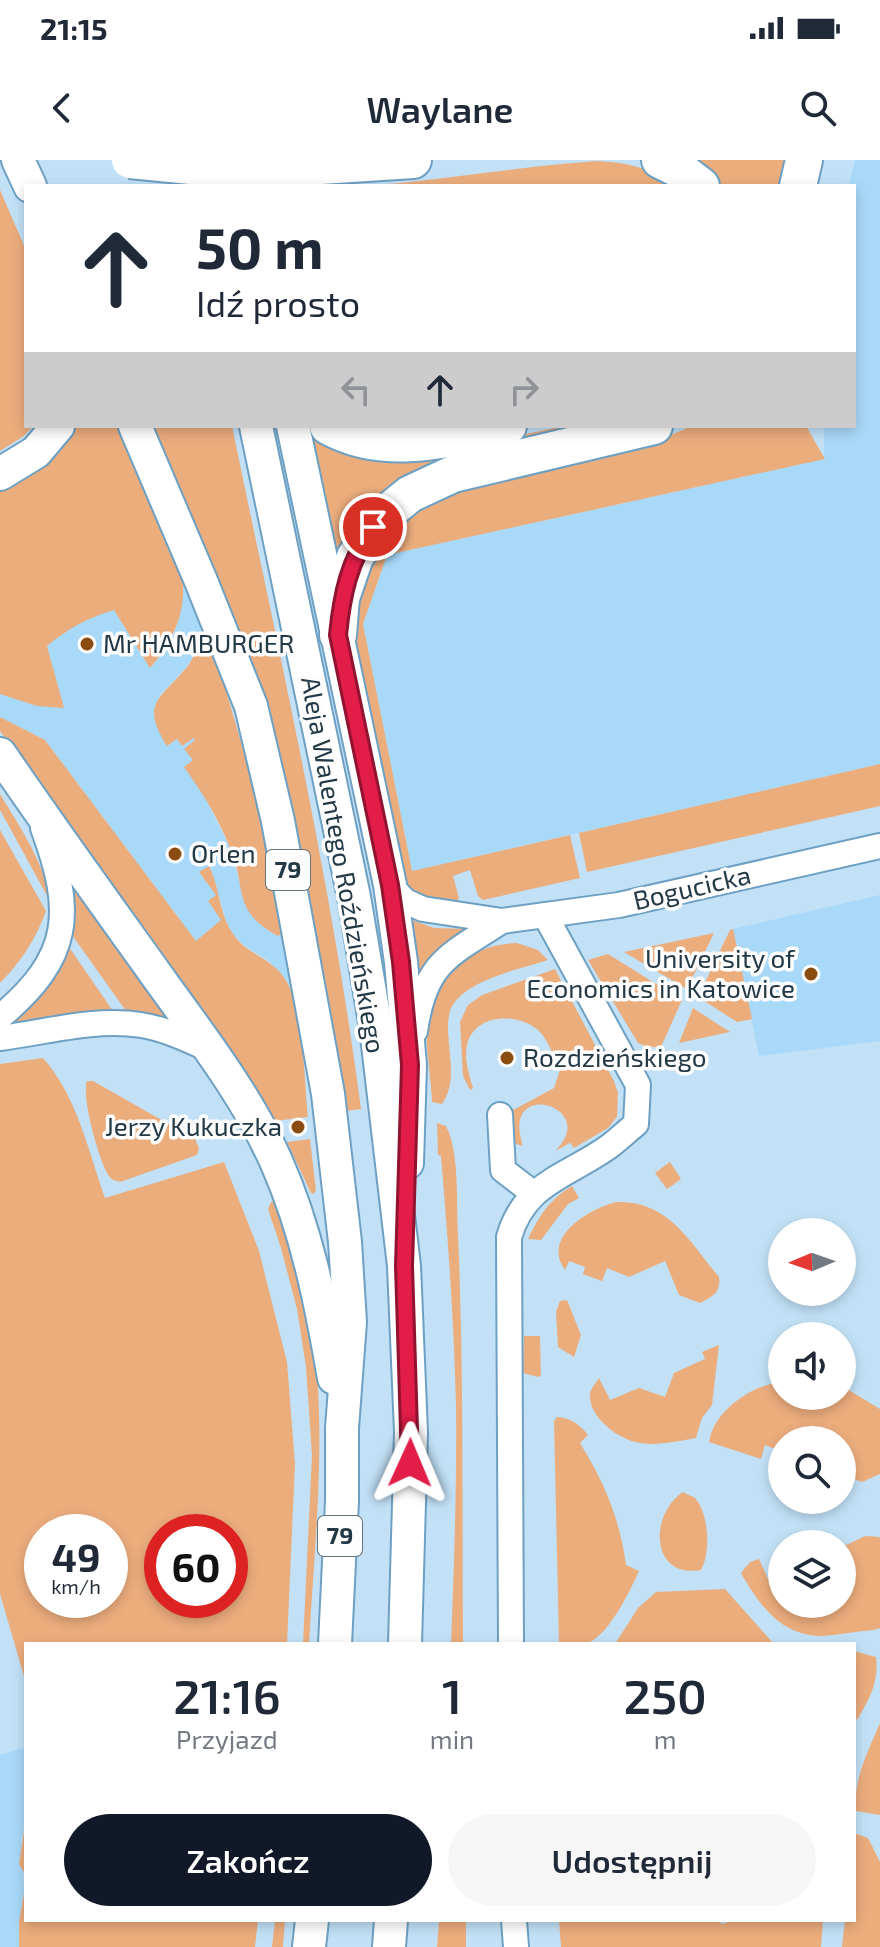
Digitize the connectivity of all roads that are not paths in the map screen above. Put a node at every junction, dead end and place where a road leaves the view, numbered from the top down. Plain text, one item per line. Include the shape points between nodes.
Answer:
1 (18, 160) edge
2 (130, 160) edge
3 (200, 160) edge
4 (236, 160) edge
5 (413, 160) edge
6 (660, 160) edge
7 (804, 160) edge
8 (29, 184) edge
9 (205, 184) edge
10 (241, 184) edge
11 (698, 184) edge
12 (798, 184) edge
13 (56, 428) edge
14 (136, 428) edge
15 (256, 428) edge
16 (293, 428) edge
17 (333, 428) edge
18 (498, 428) edge
19 (646, 428) edge
20 (0, 474) edge
21 (338, 635) junction
22 (0, 754) edge
23 (34, 803) junction
24 (880, 846) edge
25 (390, 885) junction
26 (545, 915) junction
27 (502, 921) junction
28 (0, 1017) edge
29 (0, 1038) edge
30 (211, 1050) junction
31 (410, 1065) junction
32 (500, 1115) dead end
33 (533, 1193) junction
34 (404, 1266) junction
35 (342, 1428) junction
36 (335, 1642) edge
37 (405, 1642) edge
38 (511, 1642) edge
39 (312, 1922) edge
40 (322, 1922) edge
41 (391, 1922) edge
42 (514, 1922) edge
43 (309, 1947) edge
44 (321, 1947) edge
45 (389, 1947) edge
46 (516, 1947) edge

1 - 8 main road
2 - 5 highway, bridge via 221,169
3 - 9 main road
4 - 10 main road
6 - 11 highway
7 - 12 highway
13 - 20 main road via 36,452
14 - 35 main road, Aleja Walentego Roździeńskiego / 79 via 251,706 278,821 328,1094 345,1242 350,1322
15 - 34 main road, Aleja Walentego Roździeńskiego / 79 via 354,897 376,1028
16 - 21 main road, 79
17 - 18 highway via 362,440 404,444
19 - 21 highway via 453,474 410,494 383,516 355,557 341,598
21 - 25 main road, 79
22 - 23 main road
23 - 28 street via 60,880 61,929 40,975
23 - 30 main road
24 - 26 street, Bogucicka via 619,905
25 - 27 street, Bogucicka via 405,901 423,909
25 - 31 main road, 79
26 - 27 street, Bogucicka
26 - 33 street via 638,1085 638,1110 636,1124 607,1148
27 - 31 street, Bogucicka via 432,973 419,1004
29 - 30 street via 119,1023 157,1029
30 - 35 main road via 258,1125 299,1218 321,1301
31 - 34 main road, 79
32 - 33 street via 503,1170
33 - 38 street via 513,1224 508,1245
34 - 37 main road, Aleja Walentego Roździeńskiego / 79 via 411,1432
35 - 36 main road, Aleja Walentego Roździeńskiego / 79
39 - 43 main road
40 - 44 main road
41 - 45 main road
42 - 46 street

